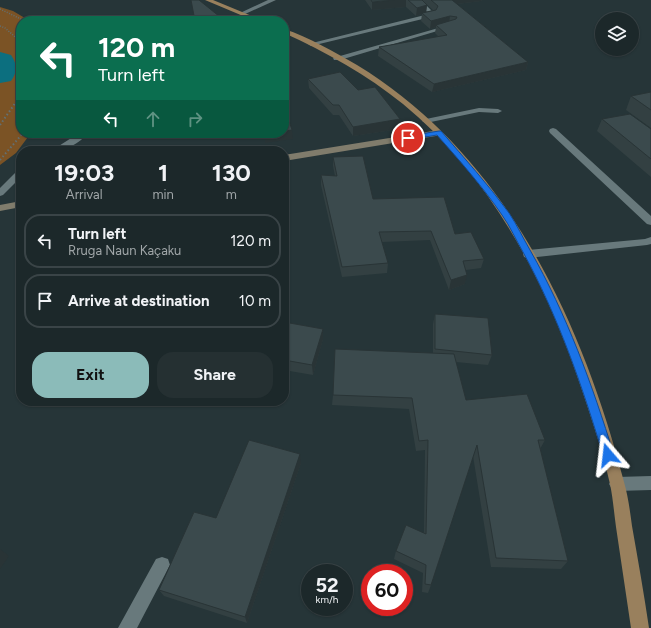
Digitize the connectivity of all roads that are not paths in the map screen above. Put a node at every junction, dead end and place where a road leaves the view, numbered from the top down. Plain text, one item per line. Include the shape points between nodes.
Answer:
1 (208, 0) edge
2 (274, 0) edge
3 (418, 0) edge
4 (242, 13) junction
5 (249, 16) edge
6 (451, 26) edge
7 (289, 33) edge
8 (311, 44) junction
9 (337, 58) junction
10 (498, 111) dead end
11 (426, 121) junction
12 (553, 131) dead end
13 (439, 133) junction
14 (79, 138) edge
15 (65, 146) edge
16 (289, 157) edge
17 (16, 177) edge
18 (0, 193) edge
19 (16, 205) edge
20 (0, 208) edge
21 (651, 222) edge
22 (651, 240) edge
23 (528, 254) junction
24 (651, 483) edge
25 (617, 484) junction
26 (162, 565) dead end
27 (127, 628) edge
28 (640, 628) edge

1 - 4 main road
2 - 4 street
3 - 8 street via 433,15
4 - 5 main road
6 - 9 street
7 - 8 main road
8 - 9 main road
9 - 11 main road via 385,87
10 - 11 street via 479,110
11 - 13 main road
12 - 21 street
13 - 16 street
13 - 23 main road via 506,215
14 - 15 street
17 - 18 street
19 - 20 street
22 - 23 street
23 - 25 main road via 567,332 595,410
24 - 25 street
25 - 28 main road
26 - 27 street

